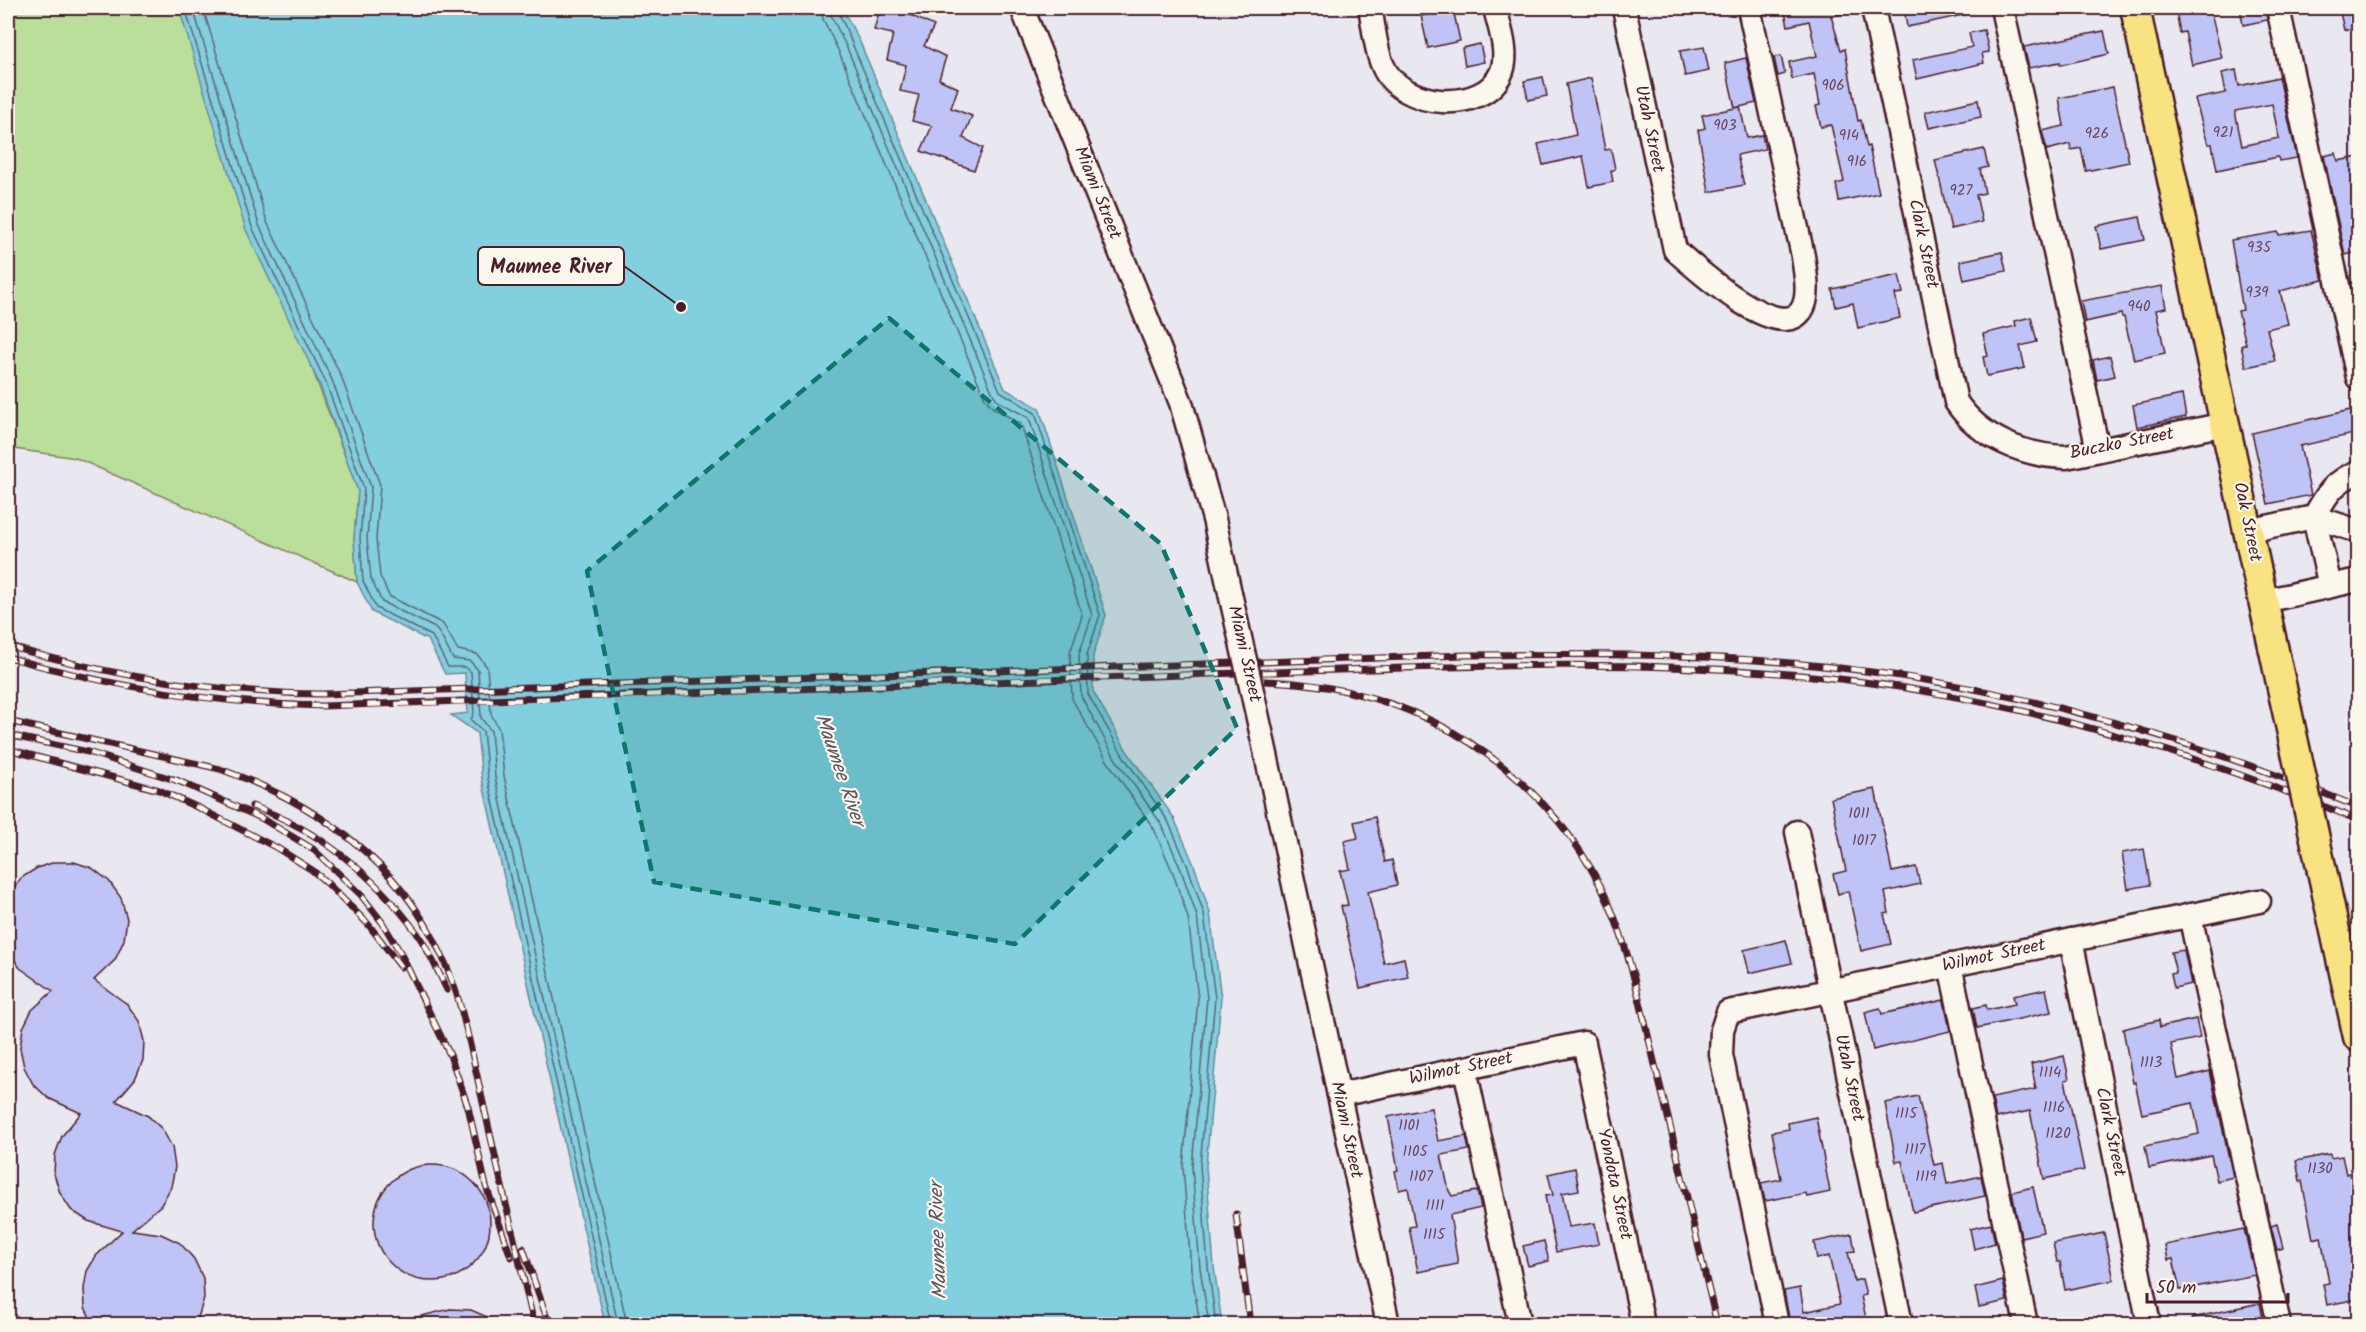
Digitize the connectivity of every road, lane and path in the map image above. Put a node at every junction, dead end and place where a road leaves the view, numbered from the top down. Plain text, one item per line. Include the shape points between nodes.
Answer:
1 (1023, 8) edge
2 (1370, 8) edge
3 (1495, 8) edge
4 (1624, 8) edge
5 (1749, 8) edge
6 (1873, 8) edge
7 (2002, 8) edge
8 (2135, 8) edge
9 (2278, 8) edge
10 (2357, 364) edge
11 (2225, 424) junction
12 (2020, 449) joint
13 (2098, 450) junction
14 (2358, 472) edge
15 (2314, 517) junction
16 (2248, 531) junction
17 (2358, 531) edge
18 (2358, 580) edge
19 (2330, 586) junction
20 (2264, 601) junction
21 (1797, 832) dead end
22 (2259, 900) dead end
23 (2190, 915) junction
24 (2071, 940) junction
25 (1950, 965) junction
26 (1831, 990) junction
27 (2358, 1037) edge
28 (1584, 1043) joint
29 (1465, 1069) junction
30 (1339, 1095) junction
31 (1388, 1324) edge
32 (1520, 1324) edge
33 (1643, 1324) edge
34 (1777, 1324) edge
35 (1901, 1324) edge
36 (2026, 1324) edge
37 (2150, 1324) edge
38 (2279, 1324) edge

1 - 30 street, Miami Street, bridge via 1181,403 1214,519
2 - 3 street via 1383,67 1392,79 1420,97 1454,102 1483,92 1501,72 1504,60
4 - 5 street, Utah Street via 1675,250 1743,303 1780,320 1790,319 1800,312 1805,300 1803,256
6 - 12 street, Clark Street via 1956,402 1978,426
7 - 13 street
8 - 11 main road, Oak Street
9 - 10 street
11 - 13 street, Buczko Street
11 - 16 main road, Oak Street
12 - 13 street, Buczko Street via 2066,457
14 - 15 street via 2343,478 2330,490
15 - 16 street
15 - 17 street
15 - 19 street
16 - 20 main road, Oak Street
18 - 19 street
19 - 20 street
20 - 27 main road, Oak Street, bridge
21 - 26 street, Utah Street
22 - 23 street, Wilmot Street
23 - 24 street, Wilmot Street
23 - 38 street
24 - 25 street, Wilmot Street
24 - 37 street, Clark Street
25 - 26 street, Wilmot Street
25 - 36 street
26 - 34 street, Wilmot Street via 1728,1012 1722,1030 1721,1055
26 - 35 street, Utah Street
28 - 29 street, Wilmot Street
28 - 33 street, Yondota Street
29 - 30 street, Wilmot Street
29 - 32 street
30 - 31 street, Miami Street

